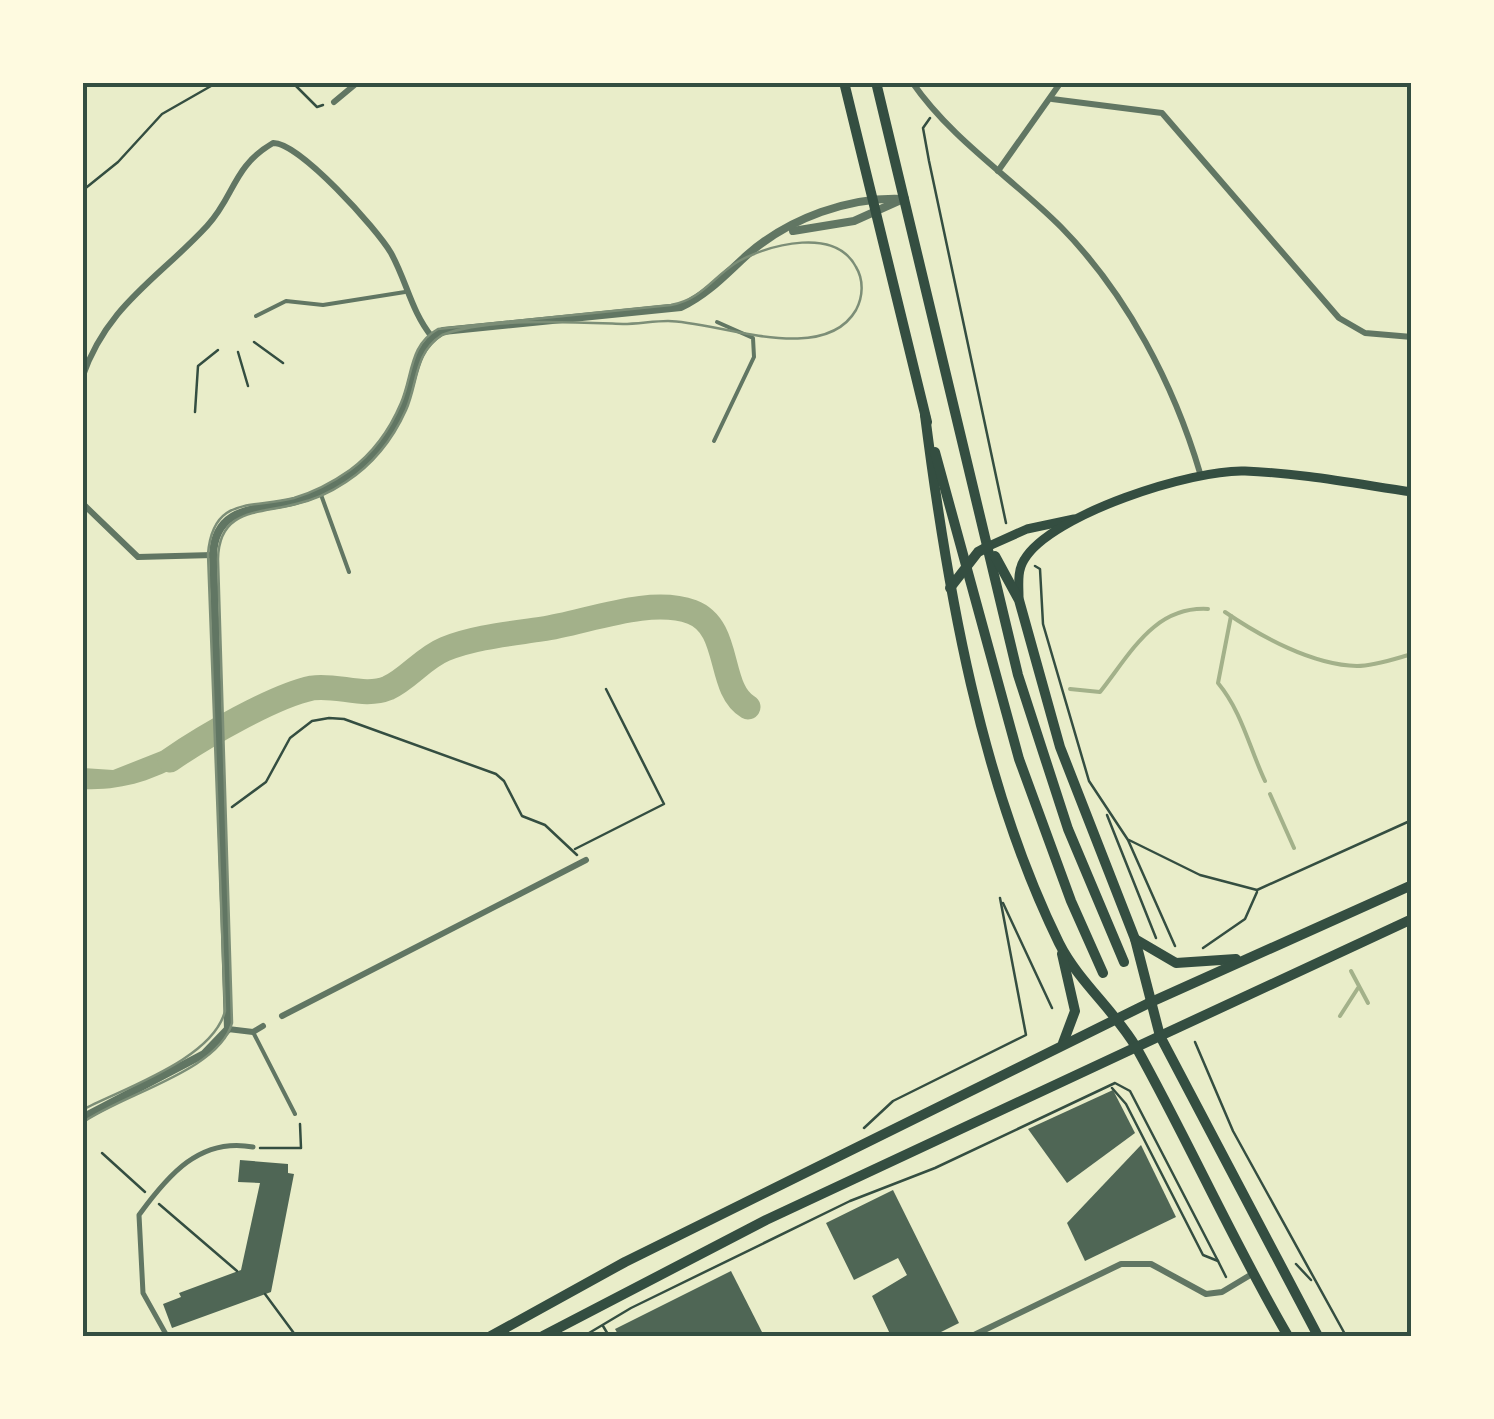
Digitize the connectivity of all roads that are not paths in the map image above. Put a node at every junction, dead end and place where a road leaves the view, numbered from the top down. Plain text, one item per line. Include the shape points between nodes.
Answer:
1 (358, 82) edge
2 (844, 82) edge
3 (876, 82) edge
4 (912, 82) edge
5 (1061, 82) edge
6 (1052, 99) junction
7 (334, 102) road end
8 (998, 171) junction
9 (870, 197) junction
10 (905, 199) junction
11 (875, 214) junction
12 (783, 233) junction
13 (407, 292) junction
14 (256, 316) dead end
15 (717, 322) dead end
16 (432, 337) junction
17 (1412, 338) edge
18 (82, 378) edge
19 (925, 415) junction
20 (714, 441) dead end
21 (1200, 473) junction
22 (320, 492) junction
23 (1412, 492) edge
24 (83, 504) edge
25 (1081, 517) junction
26 (989, 546) junction
27 (213, 555) junction
28 (967, 565) junction
29 (349, 572) dead end
30 (950, 588) junction
31 (1019, 600) junction
32 (583, 861) road end
33 (1412, 885) edge
34 (1412, 919) edge
35 (1135, 939) junction
36 (1061, 948) junction
37 (1248, 958) junction
38 (1124, 962) dead end
39 (1103, 972) dead end
40 (1149, 1003) junction
41 (282, 1016) dead end
42 (1116, 1019) junction
43 (263, 1026) dead end
44 (228, 1029) junction
45 (253, 1032) junction
46 (1160, 1036) junction
47 (1062, 1044) junction
48 (1136, 1047) junction
49 (295, 1114) road end
50 (82, 1118) edge
51 (253, 1147) road end
52 (1274, 1260) junction
53 (1252, 1274) junction
54 (167, 1336) edge
55 (490, 1336) edge
56 (543, 1336) edge
57 (972, 1336) edge
58 (1288, 1336) edge
59 (1318, 1336) edge

1 - 7 street
2 - 9 main road
3 - 10 main road
4 - 8 street
5 - 6 street
6 - 8 street
6 - 17 street via 1162,113 1339,318 1365,333
8 - 21 street via 1099,272 1179,407
9 - 10 street
9 - 11 main road
9 - 12 street
10 - 11 street
10 - 26 main road
11 - 12 street
11 - 19 main road
12 - 16 street via 680,308 461,327
13 - 14 lane via 324,305 286,300
13 - 16 street via 412,312
13 - 18 street via 381,238 294,149 273,143 238,172 208,224 119,307
15 - 20 lane via 755,343
16 - 22 street via 420,350 388,435 362,465
19 - 28 main road
19 - 30 main road
21 - 23 main road via 1264,472
21 - 25 main road
22 - 27 street via 235,513 221,526
22 - 29 lane
24 - 27 street via 138,557
25 - 26 main road
25 - 31 main road via 1024,558
26 - 28 main road
26 - 31 main road
26 - 38 main road via 1041,753
27 - 44 street
28 - 30 main road
28 - 39 main road via 1019,759
30 - 36 main road via 962,653 1017,837
31 - 35 main road via 1060,746
32 - 41 street
33 - 37 main road
34 - 46 main road
35 - 37 main road via 1176,963
35 - 40 main road
36 - 42 main road
36 - 47 main road via 1075,1010
37 - 40 main road
40 - 42 main road
40 - 46 main road
42 - 47 main road
42 - 48 main road
43 - 45 street
44 - 45 street
44 - 50 street via 204,1054
45 - 49 lane
46 - 48 main road
46 - 52 main road
47 - 55 main road
48 - 53 main road
48 - 56 main road via 766,1220
51 - 54 street via 228,1142 182,1163 139,1214 144,1292
52 - 53 main road
52 - 59 main road
53 - 57 street via 1206,1294 1151,1264 1121,1264
53 - 58 main road

